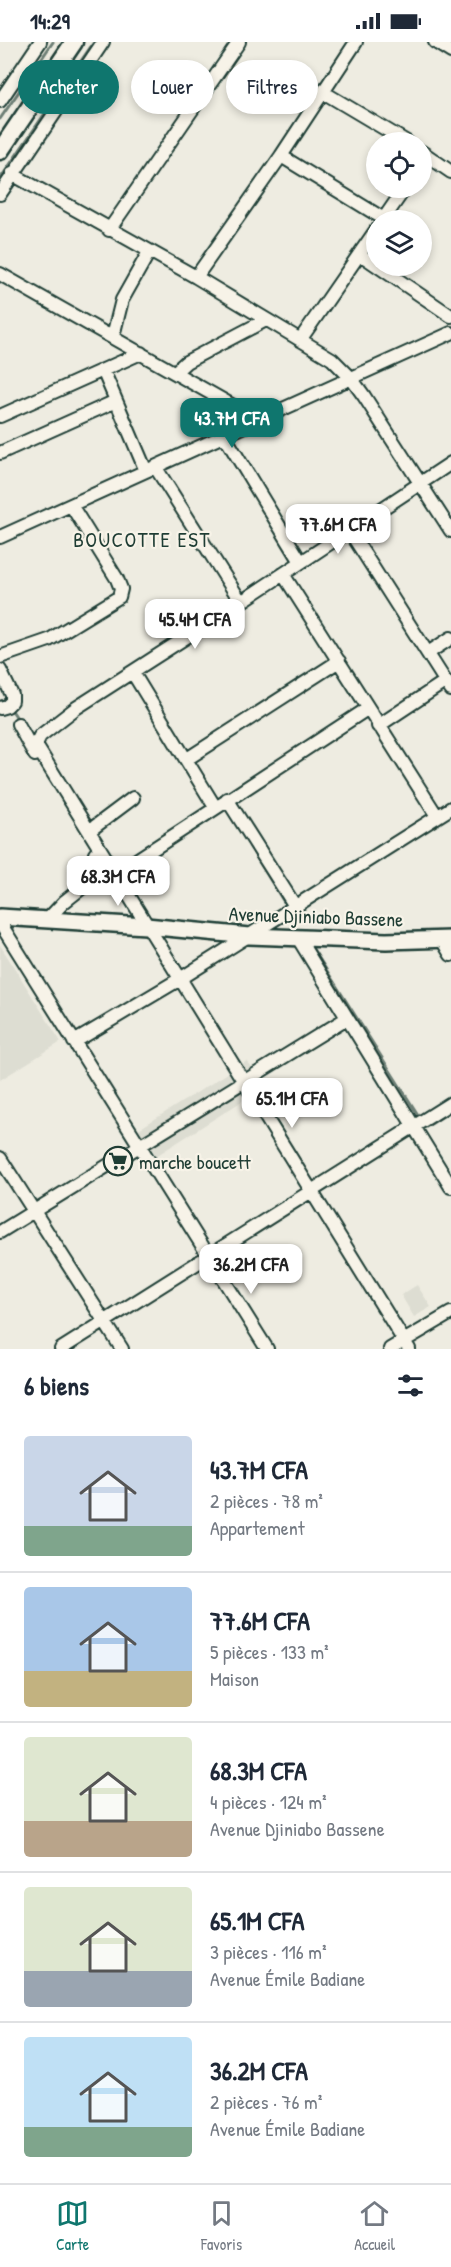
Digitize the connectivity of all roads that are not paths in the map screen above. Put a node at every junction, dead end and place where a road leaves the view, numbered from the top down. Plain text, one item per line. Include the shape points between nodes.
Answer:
1 (40, 42) edge
2 (74, 42) edge
3 (103, 42) edge
4 (356, 42) edge
5 (233, 44) edge
6 (323, 92) junction
7 (0, 101) edge
8 (389, 132) edge
9 (0, 151) edge
10 (281, 156) junction
11 (432, 161) edge
12 (451, 172) edge
13 (12, 174) junction
14 (0, 194) edge
15 (368, 210) edge
16 (109, 230) junction
17 (366, 245) edge
18 (149, 252) junction
19 (360, 254) junction
20 (0, 274) edge
21 (196, 277) junction
22 (451, 316) edge
23 (266, 320) junction
24 (451, 333) edge
25 (113, 336) junction
26 (300, 340) junction
27 (141, 353) junction
28 (103, 370) junction
29 (175, 372) junction
30 (351, 378) junction
31 (116, 401) junction
32 (0, 416) edge
33 (258, 420) junction
34 (224, 435) junction
35 (0, 453) edge
36 (451, 463) edge
37 (151, 470) junction
38 (419, 483) junction
39 (71, 505) junction
40 (349, 530) junction
41 (451, 531) edge
42 (0, 537) edge
43 (301, 562) junction
44 (283, 574) junction
45 (241, 602) junction
46 (451, 638) edge
47 (428, 653) junction
48 (0, 657) edge
49 (339, 661) junction
50 (0, 670) edge
51 (133, 673) junction
52 (448, 685) edge
53 (0, 708) edge
54 (368, 708) junction
55 (18, 724) dead end
56 (378, 726) junction
57 (187, 759) junction
58 (133, 798) dead end
59 (228, 799) junction
60 (215, 807) junction
61 (451, 809) edge
62 (437, 816) junction
63 (88, 831) junction
64 (115, 873) junction
65 (295, 906) junction
66 (0, 917) edge
67 (47, 920) junction
68 (0, 923) edge
69 (146, 926) junction
70 (249, 936) junction
71 (298, 938) junction
72 (446, 940) edge
73 (451, 954) edge
74 (180, 979) junction
75 (347, 1018) junction
76 (74, 1042) junction
77 (245, 1082) junction
78 (451, 1103) edge
79 (414, 1127) junction
80 (138, 1146) junction
81 (0, 1158) edge
82 (451, 1187) edge
83 (313, 1191) junction
84 (33, 1212) junction
85 (0, 1232) edge
86 (209, 1257) junction
87 (451, 1313) edge
88 (105, 1321) junction
89 (406, 1345) edge
90 (60, 1349) edge
91 (122, 1349) edge
92 (267, 1349) edge
93 (390, 1349) edge

1 - 7 street
2 - 9 highway
3 - 13 street
4 - 6 street
5 - 16 street
6 - 8 street
6 - 10 street
10 - 15 street
10 - 21 street
11 - 12 street
13 - 14 street
13 - 16 street
16 - 18 street
17 - 19 street
18 - 21 street
18 - 25 street via 122,300
19 - 22 street
19 - 26 street
20 - 25 street
21 - 23 street
23 - 26 street
23 - 29 street via 186,362
24 - 30 street
25 - 27 street
26 - 30 street via 332,359
27 - 28 street
27 - 29 street
28 - 31 street
28 - 32 street
29 - 33 street
30 - 33 street
30 - 38 street
31 - 35 street
31 - 37 street
33 - 34 street
34 - 37 street
34 - 43 street
36 - 38 street
37 - 39 street
37 - 45 street
38 - 40 street
38 - 41 street
39 - 42 street
39 - 48 street via 117,579 119,597 49,640
40 - 43 street
40 - 47 street
43 - 44 street
44 - 45 street
44 - 49 street
45 - 51 street
46 - 47 street
47 - 52 street
49 - 54 street
49 - 57 street
50 - 53 street via 12,701
51 - 57 street
51 - 63 street via 76,708 37,742
52 - 56 street
54 - 56 street
54 - 59 street
55 - 67 street via 102,870
56 - 62 street
57 - 60 street
58 - 63 street
59 - 60 street
59 - 65 street
60 - 64 street
61 - 62 street
62 - 65 street
63 - 64 street
64 - 69 street
65 - 70 street
66 - 67 main road, Avenue Djiniabo Bassene
67 - 69 main road, Avenue Djiniabo Bassene
68 - 76 street
69 - 70 main road, Avenue Djiniabo Bassene
69 - 74 street
70 - 71 main road, Avenue Djiniabo Bassene
70 - 74 street
71 - 72 main road, Avenue Djiniabo Bassene
71 - 75 street
72 - 73 street
74 - 76 street
74 - 77 street
75 - 77 street
75 - 79 street
76 - 80 street
77 - 80 street
77 - 83 street
78 - 79 street
79 - 82 street
79 - 83 street
80 - 84 street
80 - 86 street
81 - 84 street
83 - 86 street
83 - 89 street
84 - 85 street
84 - 88 street
86 - 88 street
86 - 92 street
87 - 89 street
88 - 90 street
88 - 91 street
89 - 93 street

